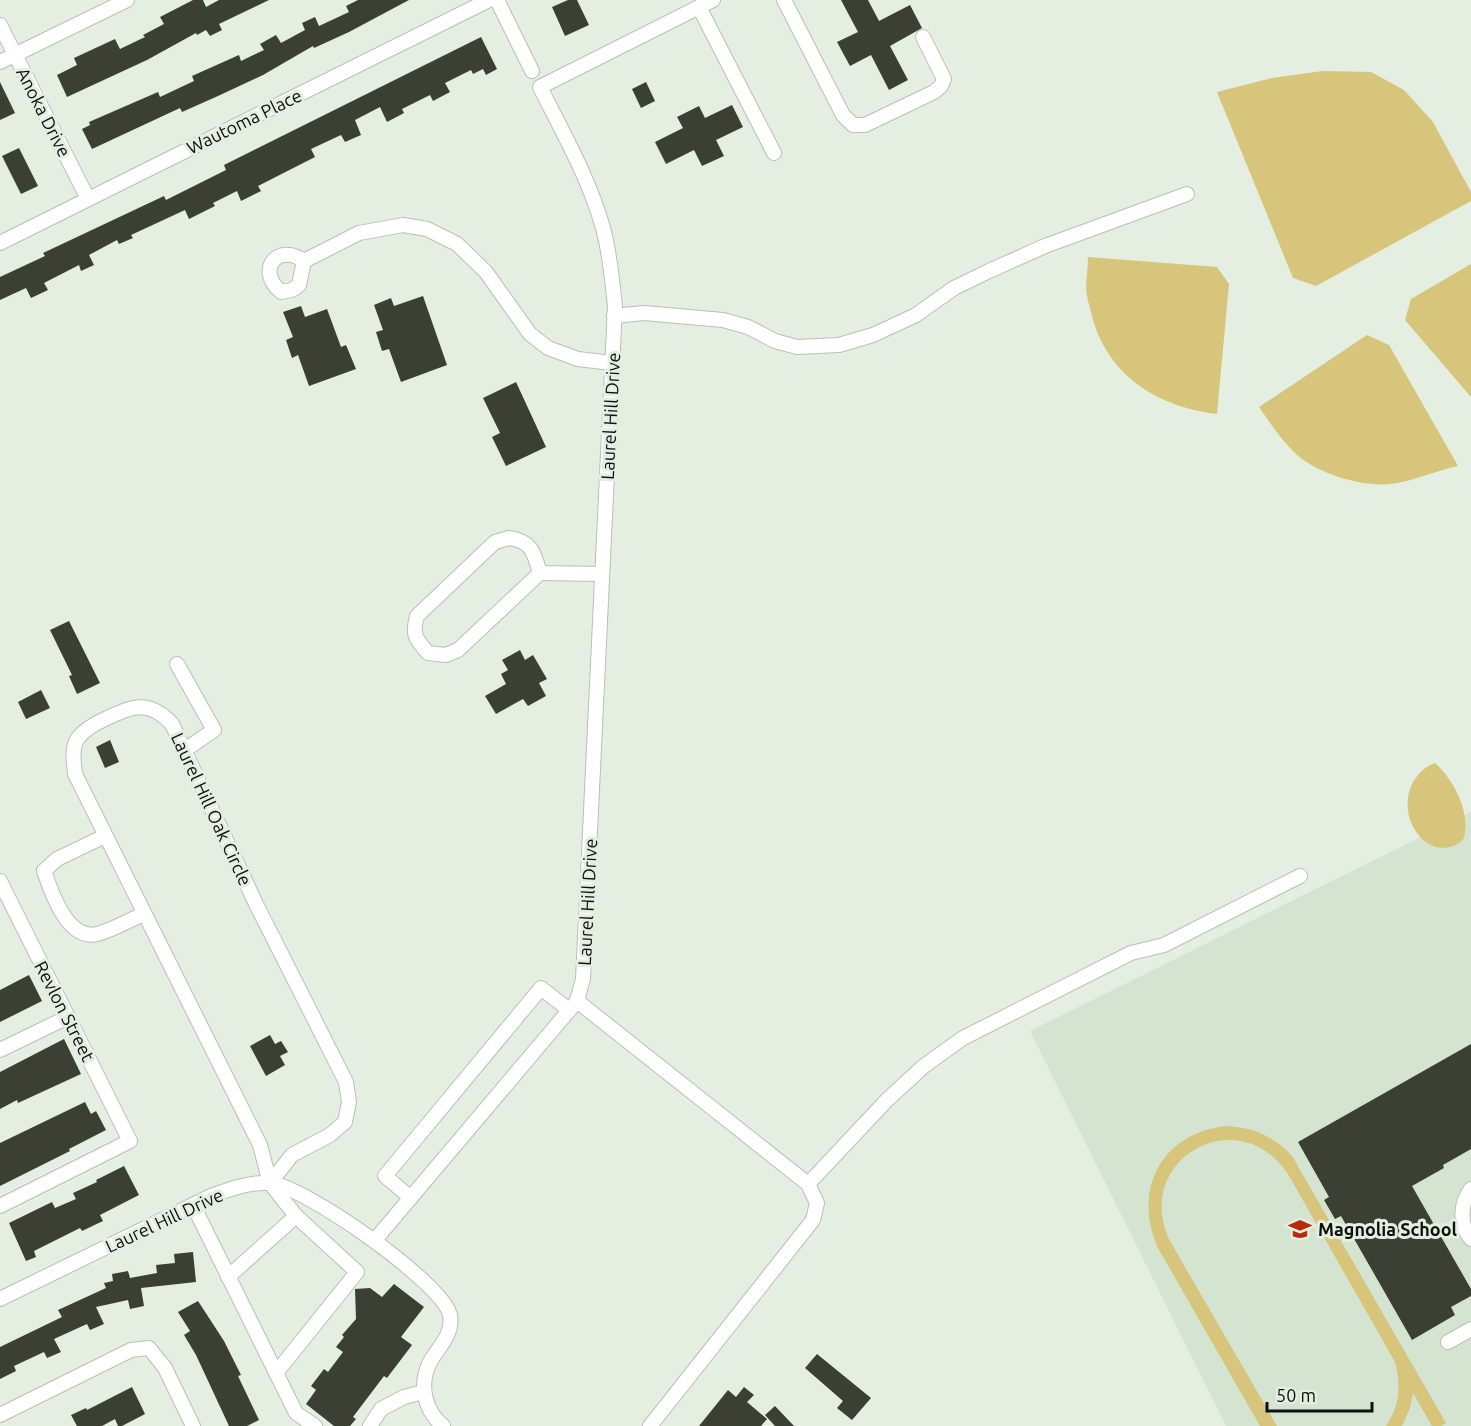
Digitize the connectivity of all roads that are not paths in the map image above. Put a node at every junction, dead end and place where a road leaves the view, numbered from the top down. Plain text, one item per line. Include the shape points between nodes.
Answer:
1 (127, 0) edge
2 (489, 0) edge
3 (497, 0) edge
4 (713, 0) edge
5 (784, 0) edge
6 (699, 7) junction
7 (0, 25) edge
8 (923, 37) dead end
9 (15, 55) junction
10 (0, 62) edge
11 (532, 71) dead end
12 (774, 153) dead end
13 (1187, 194) dead end
14 (87, 200) junction
15 (0, 243) edge
16 (304, 261) dead end
17 (614, 316) junction
18 (612, 363) junction
19 (540, 573) junction
20 (602, 574) junction
21 (177, 664) dead end
22 (185, 750) junction
23 (105, 836) junction
24 (1299, 876) dead end
25 (0, 883) edge
26 (144, 914) junction
27 (573, 1005) junction
28 (68, 1017) junction
29 (0, 1050) edge
30 (270, 1183) junction
31 (808, 1184) junction
32 (1471, 1189) edge
33 (411, 1198) junction
34 (193, 1205) junction
35 (0, 1206) edge
36 (296, 1216) junction
37 (1470, 1238) edge
38 (375, 1240) junction
39 (228, 1277) junction
40 (0, 1299) edge
41 (1471, 1329) edge
42 (1448, 1342) dead end
43 (276, 1373) junction
44 (423, 1392) junction
45 (0, 1415) edge
46 (193, 1426) edge
47 (315, 1426) edge
48 (370, 1426) edge
49 (443, 1426) edge
50 (650, 1426) edge

1 - 9 street
2 - 14 street, Wautoma Place
3 - 11 street
4 - 6 street
5 - 8 street via 843,115 853,125 865,125 941,86 944,79
6 - 12 street
6 - 17 street, Laurel Hill Drive via 540,87 580,167 602,226 611,265
7 - 9 street, Anoka Drive
9 - 10 street
9 - 14 street, Anoka Drive
13 - 17 street via 998,266 954,288 916,315 840,345 797,347 723,320 644,312
14 - 15 street, Wautoma Place
16 - 18 street via 359,234 403,225 427,229 457,244 486,273 530,334 548,348 578,359
17 - 18 street, Laurel Hill Drive
18 - 20 street, Laurel Hill Drive
19 - 19 street via 534,552 521,540 495,542 417,616 413,631 417,641 428,653 446,655 458,650
19 - 20 street
20 - 27 street, Laurel Hill Drive via 583,979
21 - 22 street via 214,730
22 - 23 street, Laurel Hill Oak Circle via 162,712 143,706 128,708 94,724 77,738 73,754 75,774
22 - 30 street, Laurel Hill Oak Circle via 256,904 346,1082 349,1102 345,1122 330,1135 292,1155
23 - 26 street, Laurel Hill Oak Circle
23 - 26 street via 57,859 44,871 59,910 76,930 94,935
24 - 31 street via 1164,945 1131,953 963,1038 887,1100
25 - 28 street, Revlon Street
26 - 30 street, Laurel Hill Oak Circle via 260,1145
27 - 31 street
27 - 33 street, Laurel Hill Drive
27 - 33 street via 541,988 385,1176
28 - 29 street
28 - 35 street, Revlon Street via 130,1141
30 - 34 street, Laurel Hill Drive via 241,1186
30 - 36 street
30 - 38 street, Laurel Hill Drive via 293,1189
31 - 50 street via 817,1203 813,1220
32 - 37 street via 1462,1209
33 - 38 street, Laurel Hill Drive
34 - 39 street
34 - 40 street, Laurel Hill Drive
36 - 39 street
36 - 43 street via 357,1272
38 - 44 street via 442,1299 450,1316 449,1333 428,1366
39 - 43 street
41 - 42 street
43 - 47 street via 296,1413
44 - 48 street via 381,1409
44 - 49 street via 428,1410
45 - 46 street via 131,1350 149,1348 165,1368

